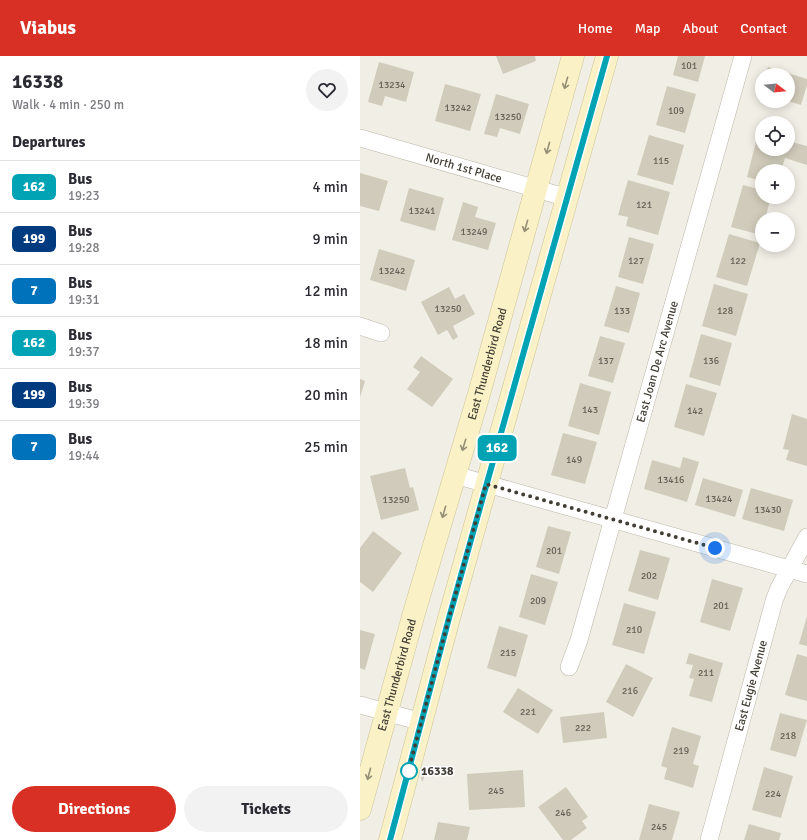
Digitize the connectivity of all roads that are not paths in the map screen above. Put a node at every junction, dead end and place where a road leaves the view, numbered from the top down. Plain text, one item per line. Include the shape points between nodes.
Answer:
1 (574, 56) edge
2 (607, 56) edge
3 (743, 56) edge
4 (360, 138) edge
5 (537, 188) junction
6 (568, 198) junction
7 (360, 326) edge
8 (381, 333) dead end
9 (455, 475) junction
10 (486, 484) junction
11 (612, 519) junction
12 (807, 537) edge
13 (789, 569) junction
14 (807, 574) edge
15 (570, 667) dead end
16 (360, 706) edge
17 (386, 713) junction
18 (422, 722) junction
19 (360, 810) edge
20 (390, 840) edge
21 (709, 840) edge

1 -> 5 main road, East Thunderbird Road
2 - 6 main road
3 - 11 street, East Joan De Arc Avenue
4 - 5 street, North 1st Place
5 - 6 street, North 1st Place
5 -> 9 main road, East Thunderbird Road
6 - 10 main road
7 - 8 street
9 - 10 street
9 -> 17 main road, East Thunderbird Road
10 - 11 street
10 - 18 main road
11 - 13 street
11 - 15 street, East Joan De Arc Avenue
12 - 13 street, East Eugie Avenue
13 - 14 street
13 - 21 street, East Eugie Avenue via 774,601
16 - 17 street
17 - 18 street
17 -> 19 main road, East Thunderbird Road
18 - 20 main road

